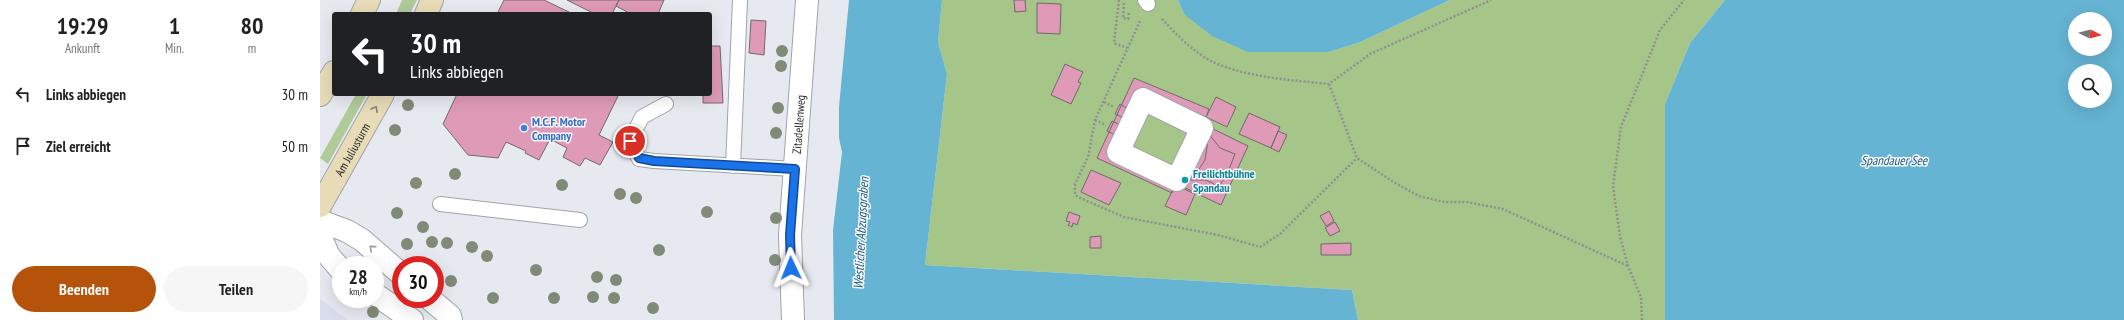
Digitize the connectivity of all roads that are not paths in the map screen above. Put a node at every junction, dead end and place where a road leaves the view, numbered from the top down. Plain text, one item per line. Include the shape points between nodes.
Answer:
1 (369, 0) edge
2 (432, 0) edge
3 (740, 0) edge
4 (807, 0) edge
5 (363, 12) edge
6 (427, 12) edge
7 (332, 75) edge
8 (320, 95) edge
9 (382, 96) edge
10 (666, 104) dead end
11 (733, 166) junction
12 (795, 169) junction
13 (440, 204) dead end
14 (320, 206) edge
15 (580, 220) dead end
16 (320, 221) edge
17 (320, 236) edge
18 (332, 260) edge
19 (392, 266) edge
20 (384, 300) edge
21 (441, 308) edge
22 (412, 320) edge
23 (451, 320) edge
24 (793, 320) edge

1 - 5 main road
2 - 6 main road
3 - 11 lane
4 - 12 street, Zitadellenweg
7 - 8 main road
14 -> 9 main road, Am Juliusturm
10 - 11 lane via 642,117 630,141 639,158
11 - 12 lane
12 - 24 street, Zitadellenweg via 790,235
13 - 15 lane
19 -> 16 street via 362,240 347,231
17 - 18 street
20 - 22 street
21 - 23 street

